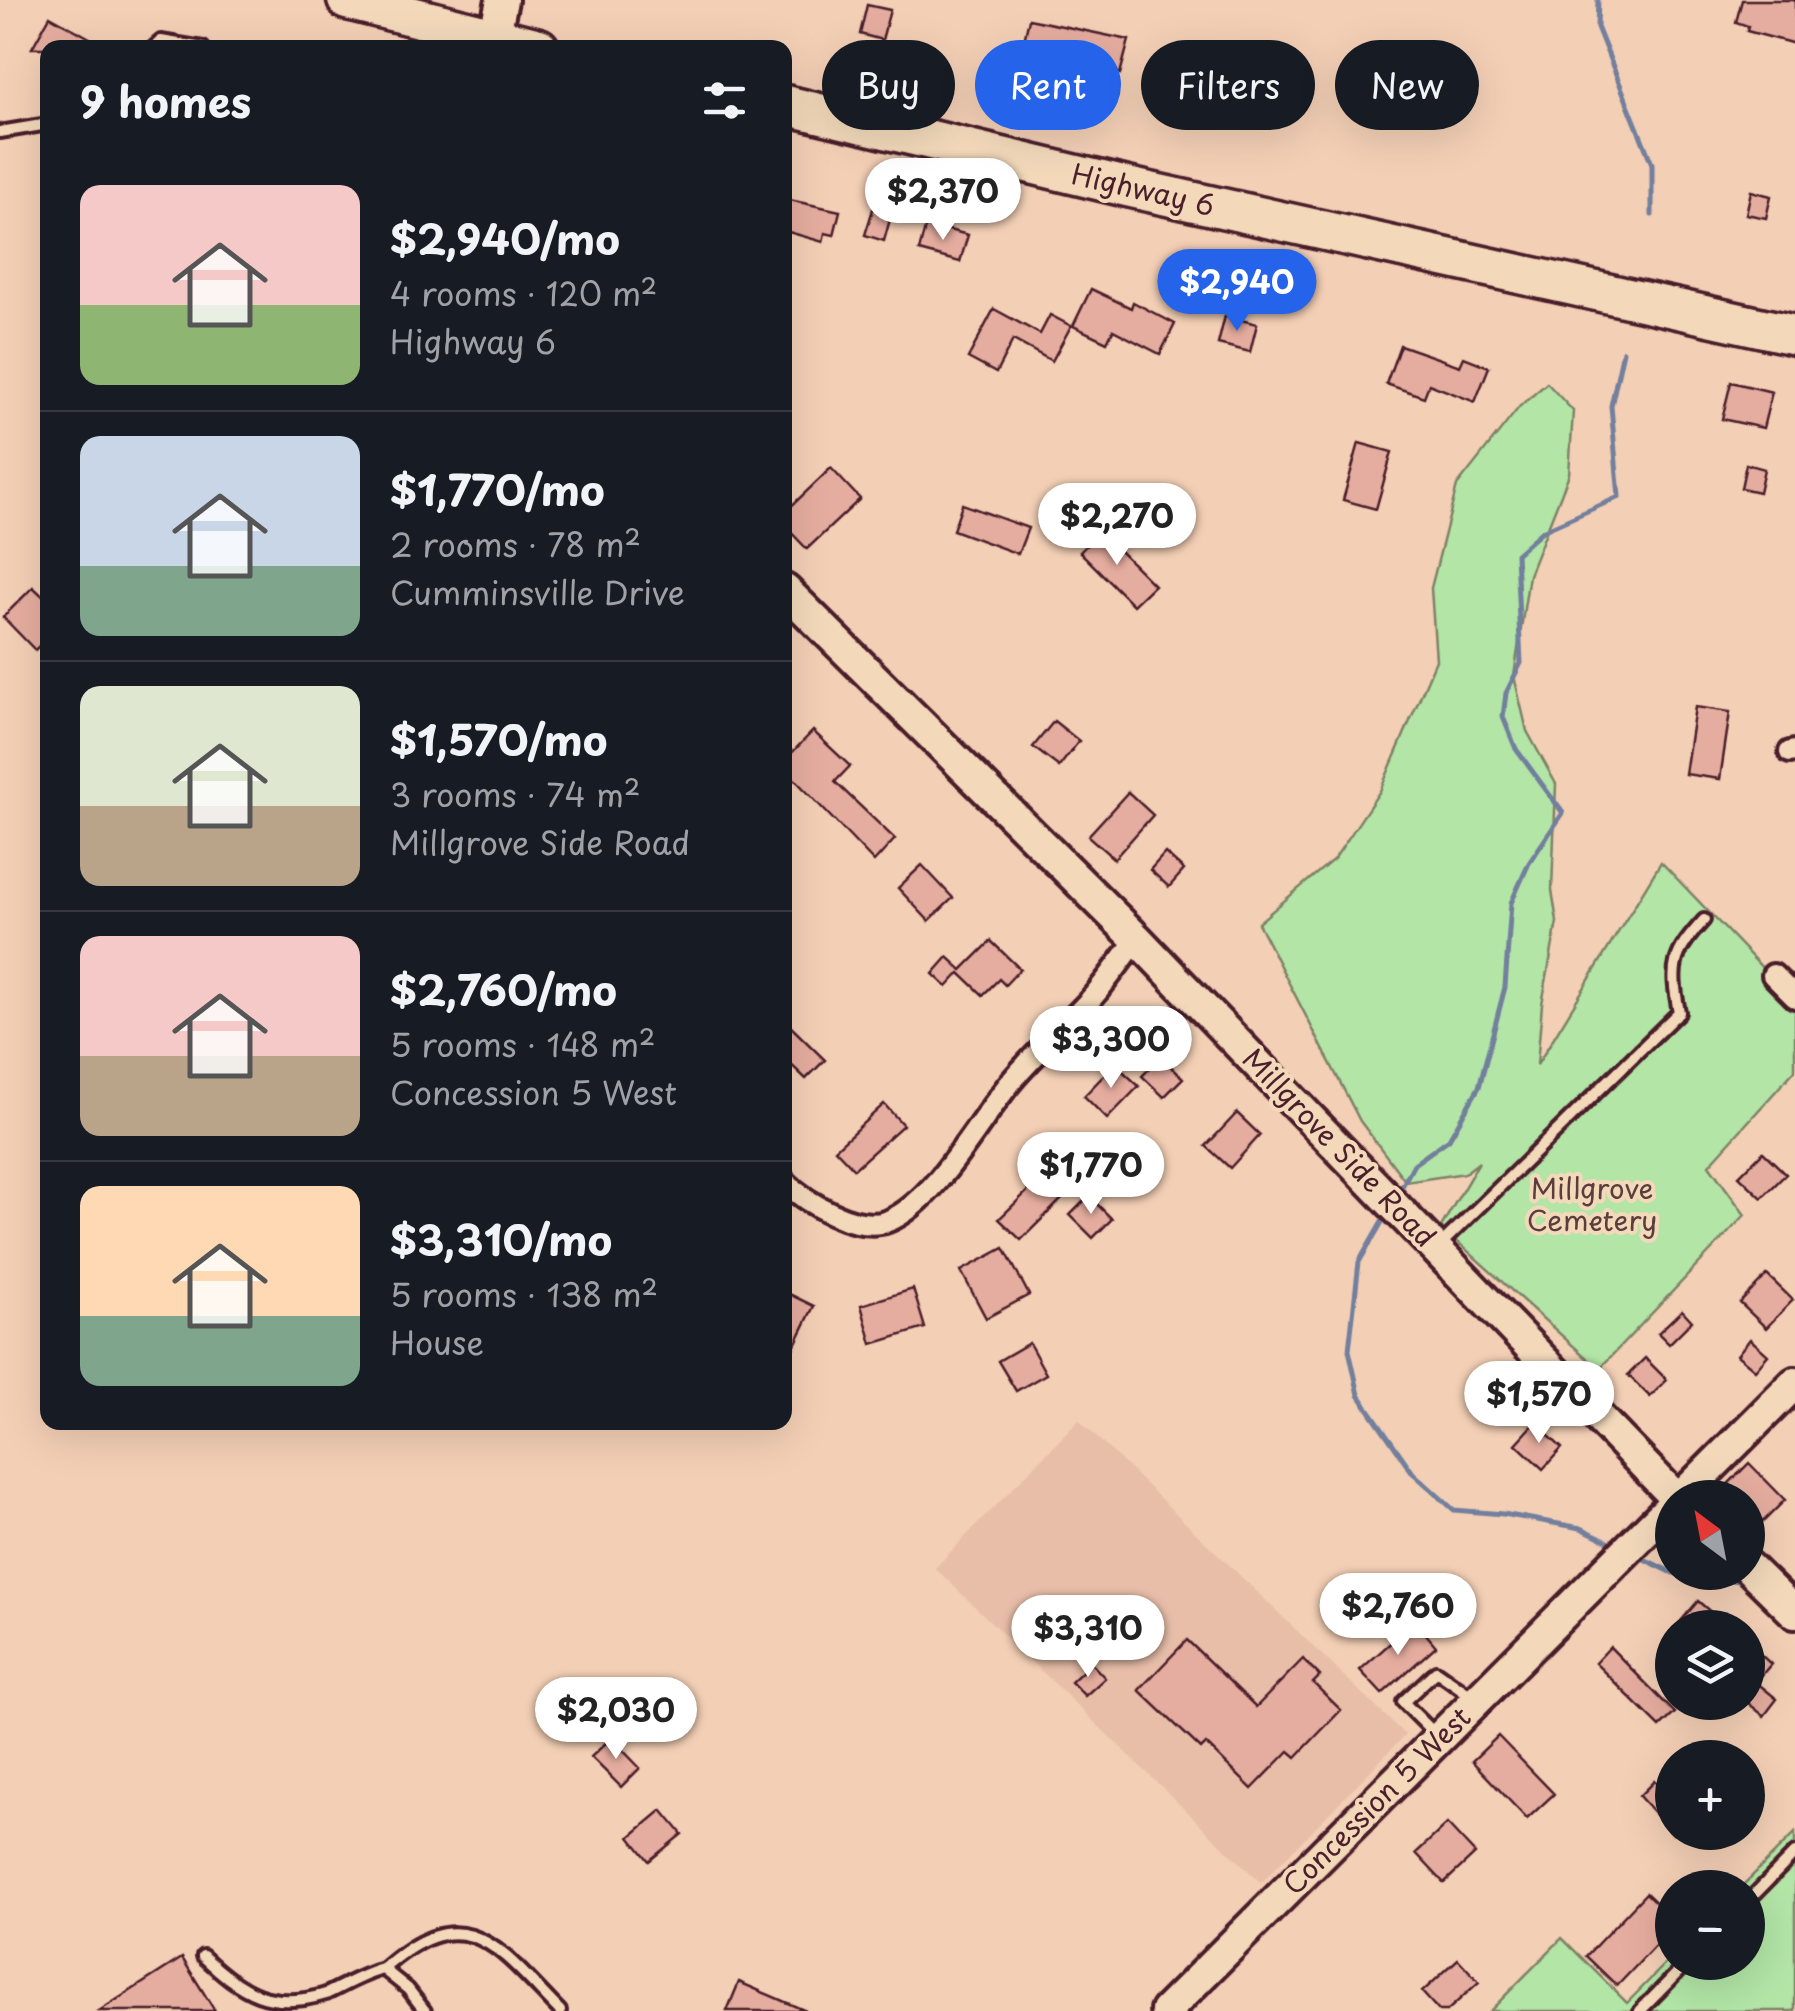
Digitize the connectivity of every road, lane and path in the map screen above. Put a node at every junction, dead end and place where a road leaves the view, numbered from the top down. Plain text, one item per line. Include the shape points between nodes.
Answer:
1 (358, 1) edge
2 (496, 28) edge
3 (522, 40) edge
4 (792, 108) edge
5 (40, 125) edge
6 (0, 132) edge
7 (1795, 335) edge
8 (792, 597) edge
9 (1704, 920) dead end
10 (1137, 939) junction
11 (1773, 976) dead end
12 (1795, 997) edge
13 (792, 1189) edge
14 (1436, 1249) junction
15 (1795, 1383) edge
16 (1661, 1480) edge
17 (1696, 1480) edge
18 (1655, 1522) edge
19 (1765, 1583) edge
20 (1795, 1612) edge
21 (1478, 1700) junction
22 (1439, 1738) junction
23 (1795, 1853) edge
24 (1765, 1884) edge
25 (203, 1956) dead end
26 (383, 1969) junction
27 (1670, 1980) edge
28 (292, 2008) edge
29 (425, 2011) edge
30 (560, 2011) edge
31 (1166, 2011) edge
32 (1640, 2011) edge

1 - 2 highway
2 - 3 highway
4 - 7 highway, Highway 6
5 - 6 lane
8 - 10 main road, Millgrove Side Road
9 - 14 lane via 1680,946 1672,973 1679,1012
10 - 13 street via 910,1208 885,1223 844,1219
10 - 14 main road, Millgrove Side Road
11 - 12 street
14 - 16 main road, Millgrove Side Road
15 - 17 main road
18 - 21 main road, Concession 5 West
19 - 20 main road
21 - 22 main road, Concession 5 West
21 - 22 lane via 1436,1672 1402,1702
22 - 31 main road, Concession 5 West
23 - 24 lane
25 - 28 lane via 258,2000
26 - 28 lane
26 - 29 lane
26 - 30 lane via 412,1947 454,1931 491,1942
27 - 32 lane

